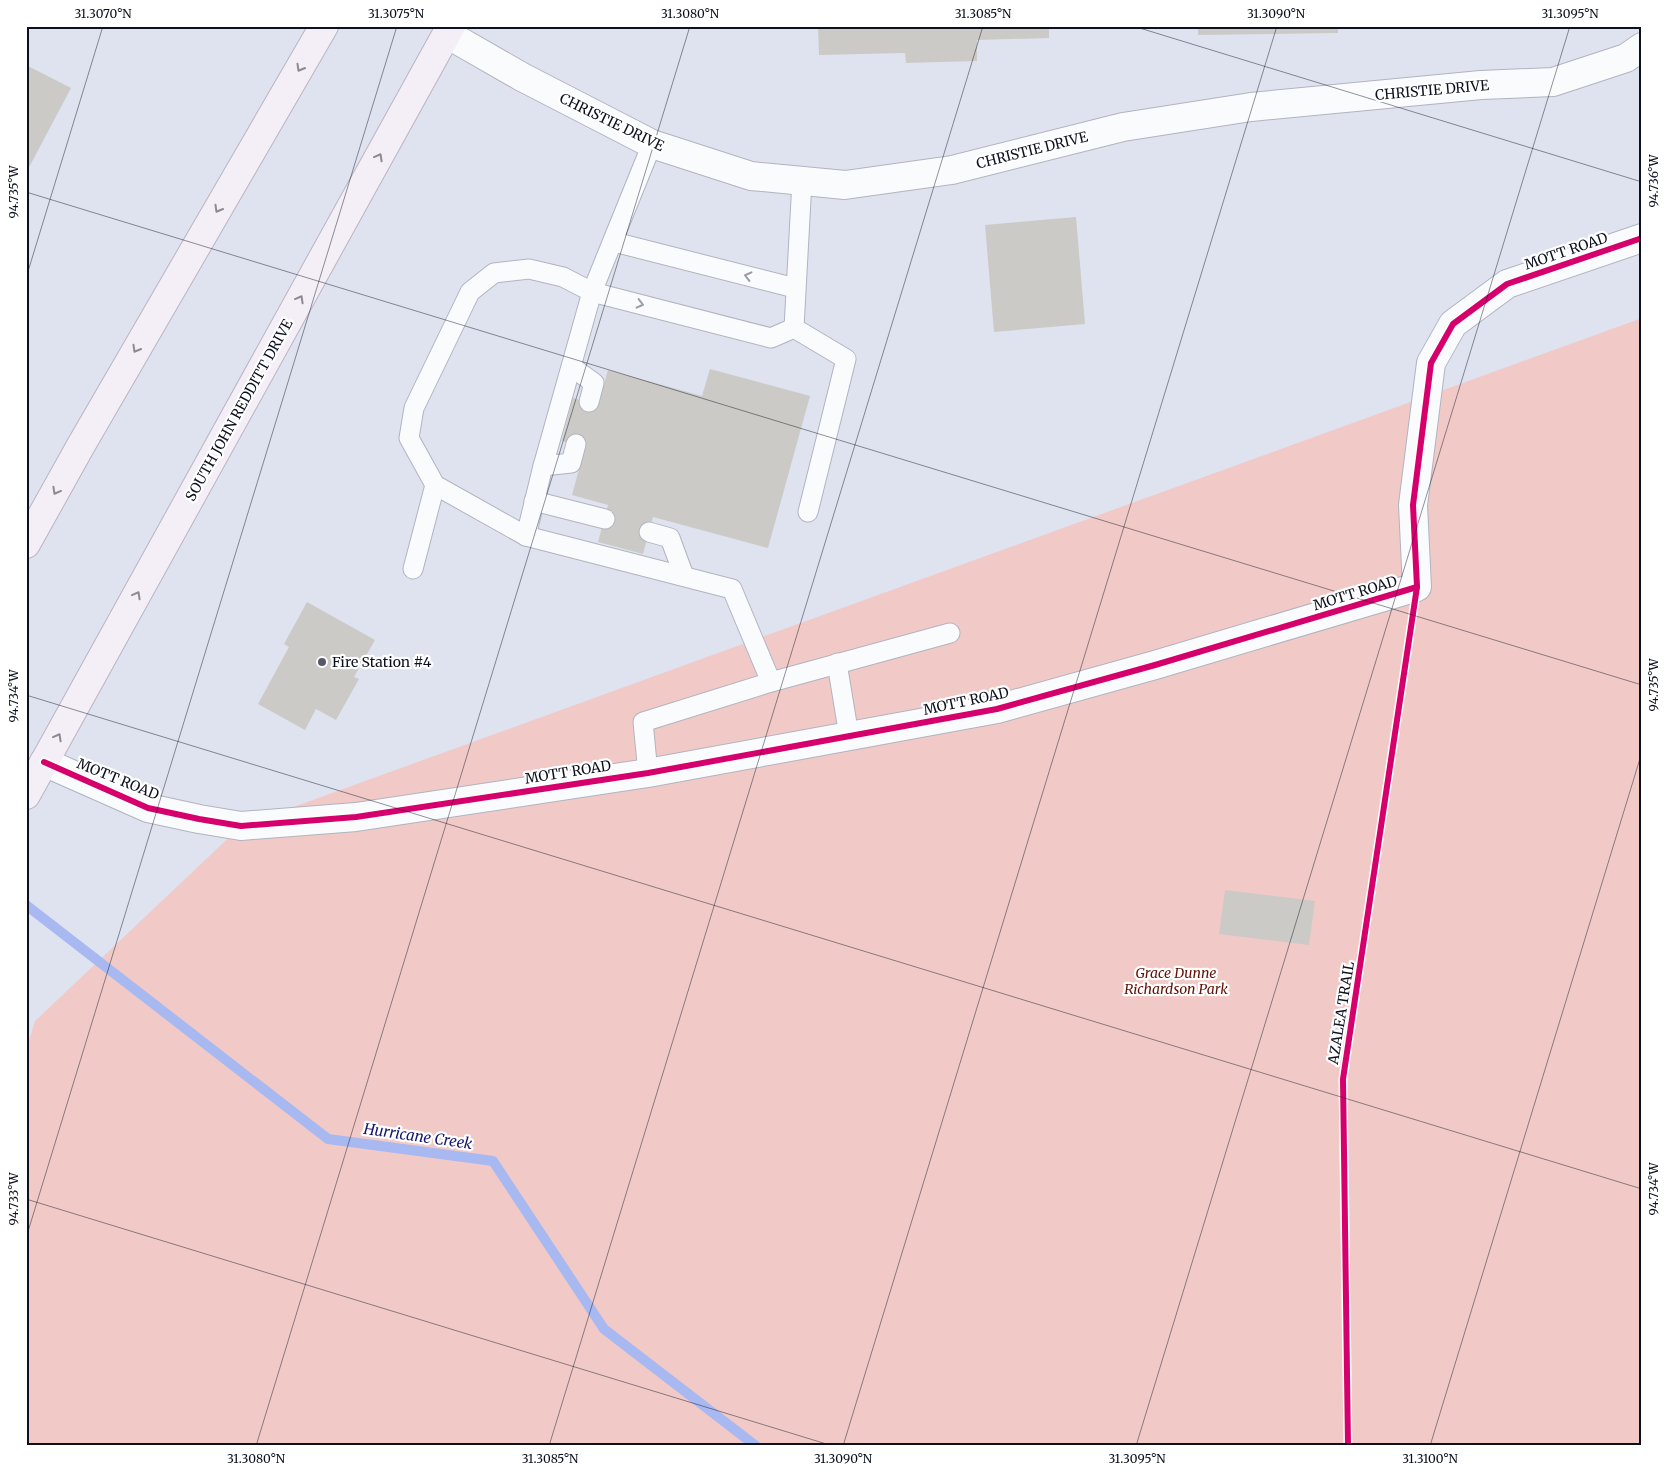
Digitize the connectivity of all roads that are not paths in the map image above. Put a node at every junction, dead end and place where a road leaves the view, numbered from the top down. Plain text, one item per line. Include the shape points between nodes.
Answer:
1 (324, 26) edge
2 (449, 30) edge
3 (1642, 47) edge
4 (652, 144) junction
5 (802, 181) junction
6 (1642, 238) edge
7 (614, 242) junction
8 (795, 288) junction
9 (592, 292) junction
10 (794, 328) junction
11 (572, 367) junction
12 (589, 402) dead end
13 (576, 444) dead end
14 (543, 466) junction
15 (435, 485) junction
16 (534, 501) junction
17 (808, 512) dead end
18 (605, 519) dead end
19 (649, 532) dead end
20 (526, 536) junction
21 (26, 544) edge
22 (413, 569) dead end
23 (684, 576) junction
24 (950, 633) dead end
25 (837, 663) junction
26 (771, 682) junction
27 (848, 736) junction
28 (44, 762) junction
29 (648, 773) junction
30 (26, 795) edge

1 -> 21 highway
2 - 4 street, CHRISTIE DRIVE via 522,77
28 -> 2 highway, SOUTH JOHN REDDITT DRIVE
3 - 5 street, CHRISTIE DRIVE via 1626,58 1553,82 1481,85 1251,106 1123,127 952,170 845,185
4 - 5 street, CHRISTIE DRIVE via 751,176
4 - 7 lane
5 - 8 lane
6 - 27 street, MOTT ROAD via 1507,284 1453,324 1431,363 1413,505 1418,587 1155,666 996,709
8 -> 7 lane
7 - 9 lane
8 - 10 lane
9 -> 10 lane via 771,338
9 - 11 lane
9 - 15 lane via 563,276 529,269 494,273 470,292 414,408 409,438
10 - 17 lane via 846,359
11 - 12 lane via 594,383
11 - 14 lane
13 - 14 lane via 571,463
14 - 16 lane
15 - 20 lane
15 - 22 lane
16 - 18 lane
16 - 20 lane
19 - 23 lane via 670,538
20 - 23 lane
23 - 26 lane via 732,589
24 - 25 lane
25 - 26 lane
25 - 27 lane
26 - 29 lane via 643,722
27 - 29 street, MOTT ROAD
28 - 29 street, MOTT ROAD via 148,808 241,826 356,817
28 - 30 highway, SOUTH JOHN REDDITT DRIVE

